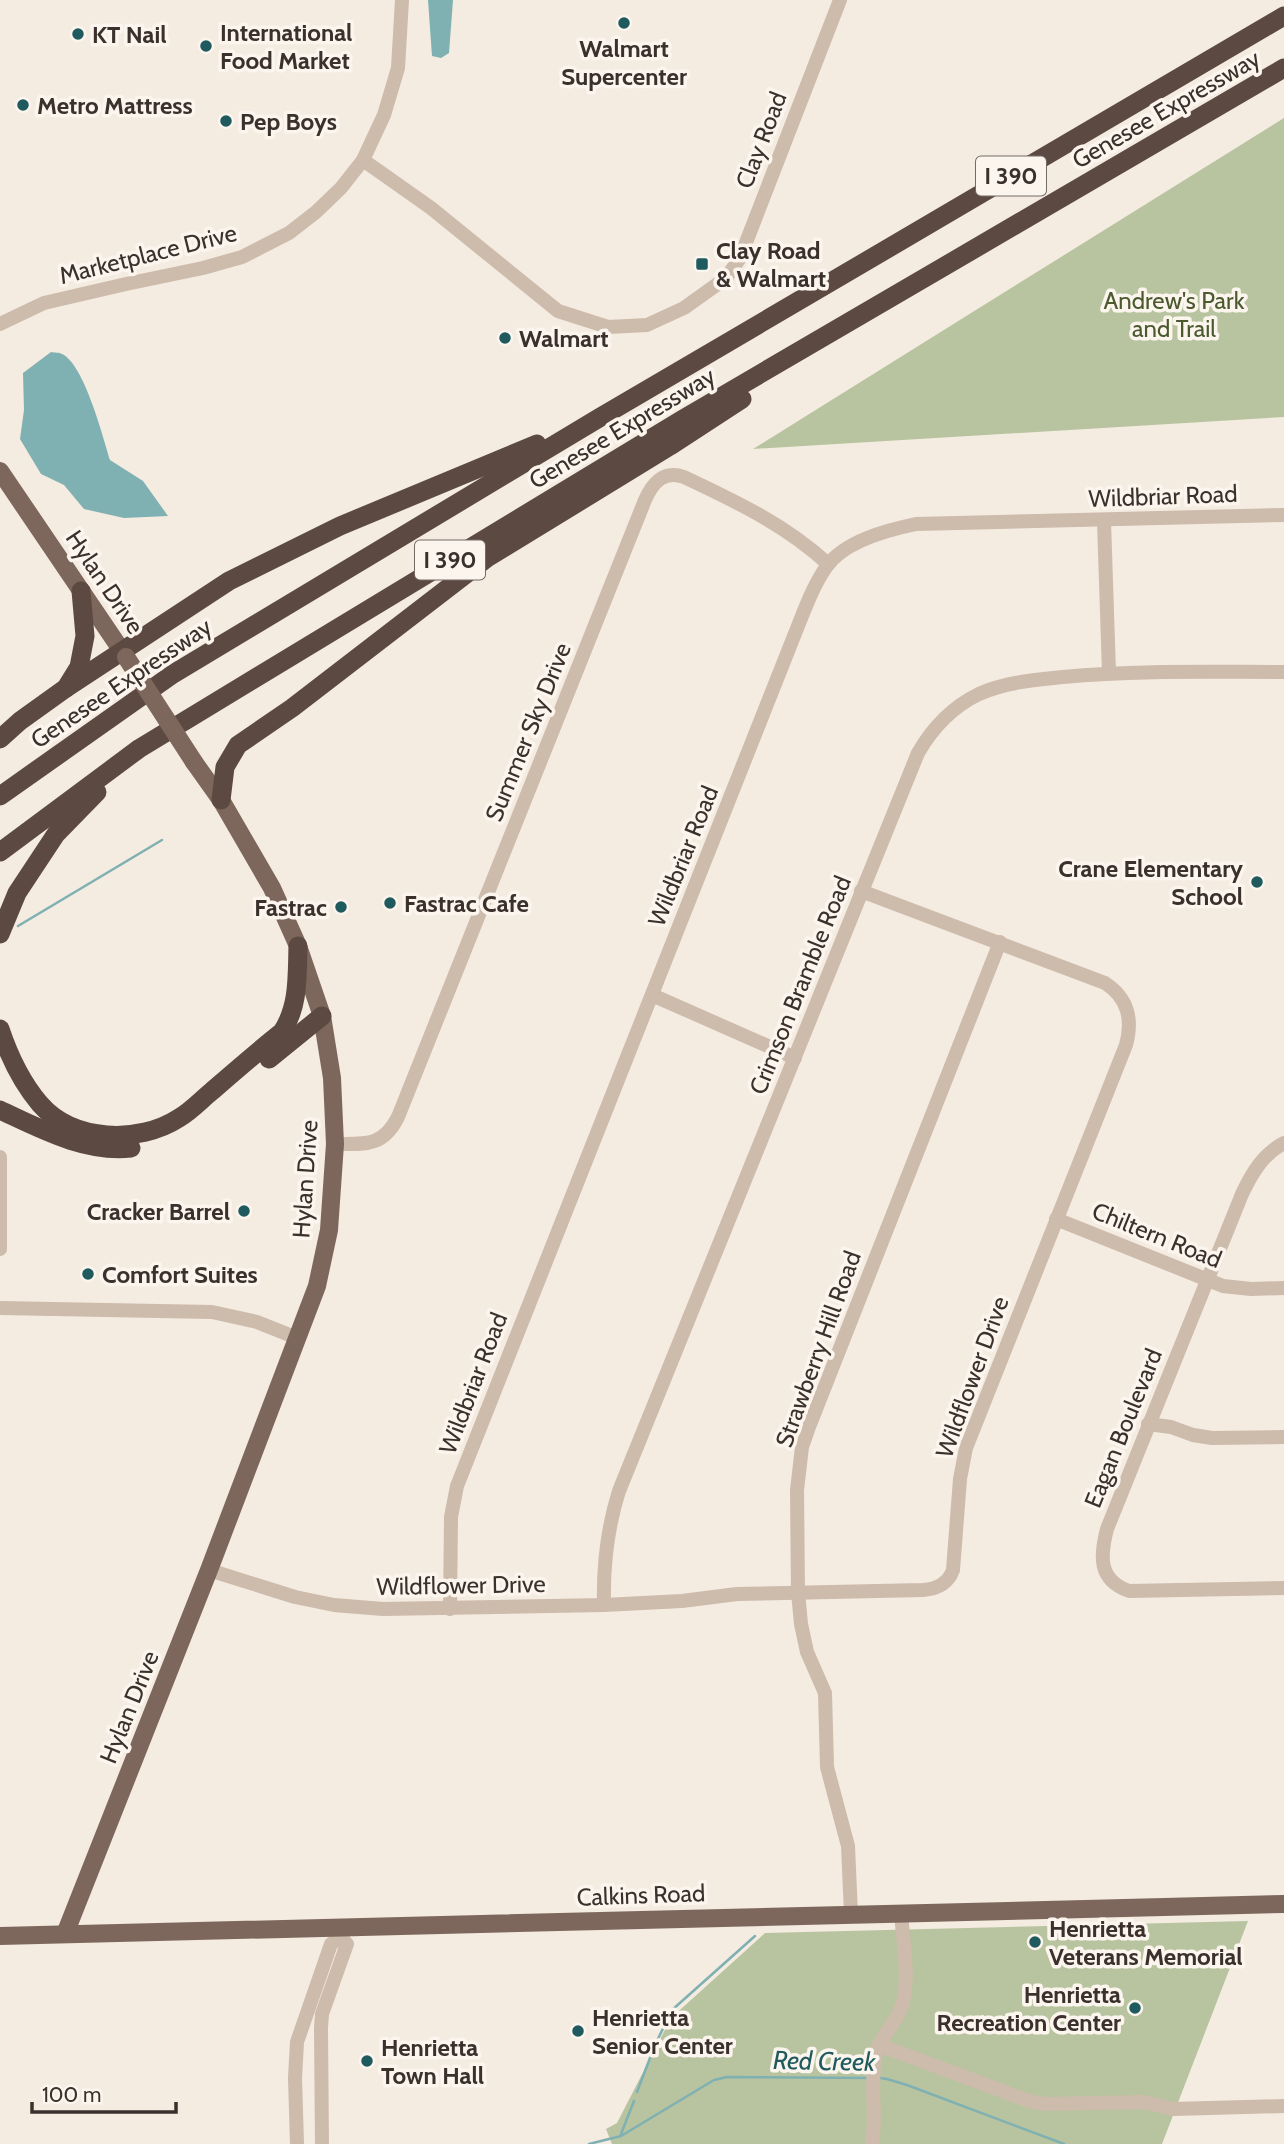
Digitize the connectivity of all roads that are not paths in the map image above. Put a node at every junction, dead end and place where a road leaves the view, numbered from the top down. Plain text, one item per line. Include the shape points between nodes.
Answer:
1 (402, 0) edge
2 (840, 0) edge
3 (1284, 16) edge
4 (1284, 68) edge
5 (363, 160) junction
6 (913, 286) junction
7 (0, 324) edge
8 (599, 418) junction
9 (0, 471) edge
10 (1284, 515) edge
11 (1104, 521) junction
12 (828, 564) junction
13 (81, 591) junction
14 (124, 654) junction
15 (1284, 672) edge
16 (1109, 673) junction
17 (66, 688) junction
18 (0, 739) edge
19 (140, 748) junction
20 (0, 796) edge
21 (221, 800) junction
22 (0, 852) edge
23 (861, 891) junction
24 (0, 934) edge
25 (1000, 942) junction
26 (298, 946) junction
27 (652, 995) junction
28 (322, 1016) junction
29 (0, 1029) edge
30 (795, 1058) junction
31 (0, 1110) edge
32 (1284, 1143) edge
33 (335, 1144) junction
34 (0, 1157) edge
35 (1056, 1219) junction
36 (0, 1249) edge
37 (1206, 1281) junction
38 (1284, 1288) edge
39 (0, 1308) edge
40 (297, 1338) junction
41 (1148, 1424) junction
42 (1284, 1437) edge
43 (209, 1570) junction
44 (1284, 1588) edge
45 (798, 1592) junction
46 (604, 1605) junction
47 (450, 1609) junction
48 (1284, 1904) edge
49 (901, 1913) junction
50 (851, 1914) junction
51 (341, 1933) junction
52 (65, 1934) junction
53 (0, 1936) edge
54 (879, 2045) junction
55 (1284, 2106) edge
56 (297, 2144) edge
57 (322, 2144) edge
58 (872, 2144) edge

1 - 5 street, Marketplace Drive via 398,68 384,115
2 - 5 street, Clay Road via 740,258 714,289 647,325 608,327 558,311 431,208
3 - 8 highway, Genesee Expressway / I 390
4 - 6 highway, Genesee Expressway / I 390
5 - 7 street, Marketplace Drive via 316,212 289,233 242,257 44,303
6 - 19 highway, Genesee Expressway / I 390 via 683,419
6 - 21 highway via 670,446 487,558 238,745 225,767
8 - 14 highway via 340,526 229,581
8 - 20 highway, Genesee Expressway / I 390 via 173,674
9 - 13 main road, Hylan Drive
10 - 11 street, Wildbriar Road
11 - 12 street, Wildbriar Road via 916,524 866,538
11 - 16 street
12 - 27 street, Wildbriar Road via 798,626
12 - 33 street, Summer Sky Drive via 786,530 684,477 668,474 653,484 398,1117 377,1141
13 - 14 main road, Hylan Drive
13 - 17 highway via 85,636 79,667
14 - 17 highway
14 - 21 main road, Hylan Drive, bridge
15 - 16 street, Crimson Bramble Road
16 - 23 street, Crimson Bramble Road via 1012,683 979,694 950,712 918,753
17 - 18 highway
19 - 22 highway, Genesee Expressway / I 390
19 - 24 highway via 56,834 17,893
21 - 26 main road, Hylan Drive via 272,888
23 - 25 street, Wildflower Drive
23 - 30 street, Crimson Bramble Road
25 - 35 street, Wildflower Drive via 1105,983 1121,996 1129,1012 1126,1045
25 - 45 street, Strawberry Hill Road via 802,1447 797,1490
26 - 28 main road, Hylan Drive
26 - 29 highway via 292,1014 282,1031 179,1118 151,1132 124,1136 92,1133 62,1121 41,1106 21,1077
27 - 30 street
27 - 47 street, Wildbriar Road via 457,1486 451,1517
28 - 31 highway via 183,1129 152,1145 98,1148
28 - 33 main road, Hylan Drive via 332,1078
30 - 46 street, Crimson Bramble Road via 619,1491 608,1529
32 - 37 street, Eagan Boulevard via 1252,1173
33 - 40 main road, Hylan Drive via 330,1230 317,1286
34 - 36 street
35 - 37 street, Chiltern Road
35 - 45 street, Wildflower Drive via 966,1448 949,1579 923,1590
37 - 38 street, Chiltern Road via 1236,1288
37 - 41 street, Eagan Boulevard
39 - 40 street via 212,1312 257,1322
40 - 43 main road, Hylan Drive
41 - 42 street via 1212,1438
41 - 44 street, Eagan Boulevard via 1103,1544 1104,1566 1112,1582 1129,1591
43 - 47 street, Wildflower Drive via 334,1605
43 - 52 main road, Hylan Drive
45 - 46 street, Wildflower Drive
45 - 50 street, Strawberry Hill Road via 807,1652 825,1693 827,1768 848,1846
46 - 47 street, Wildflower Drive
48 - 49 main road, Calkins Road
49 - 50 main road, Calkins Road
49 - 54 street via 902,2004
50 - 51 main road, Calkins Road
51 - 52 main road, Calkins Road
51 - 56 street via 331,1944 297,2042
51 - 57 street via 347,1944 322,2014 320,2033
52 - 53 main road, Calkins Road
54 - 55 street via 1037,2103 1144,2102 1173,2109
54 - 58 street via 874,2061

